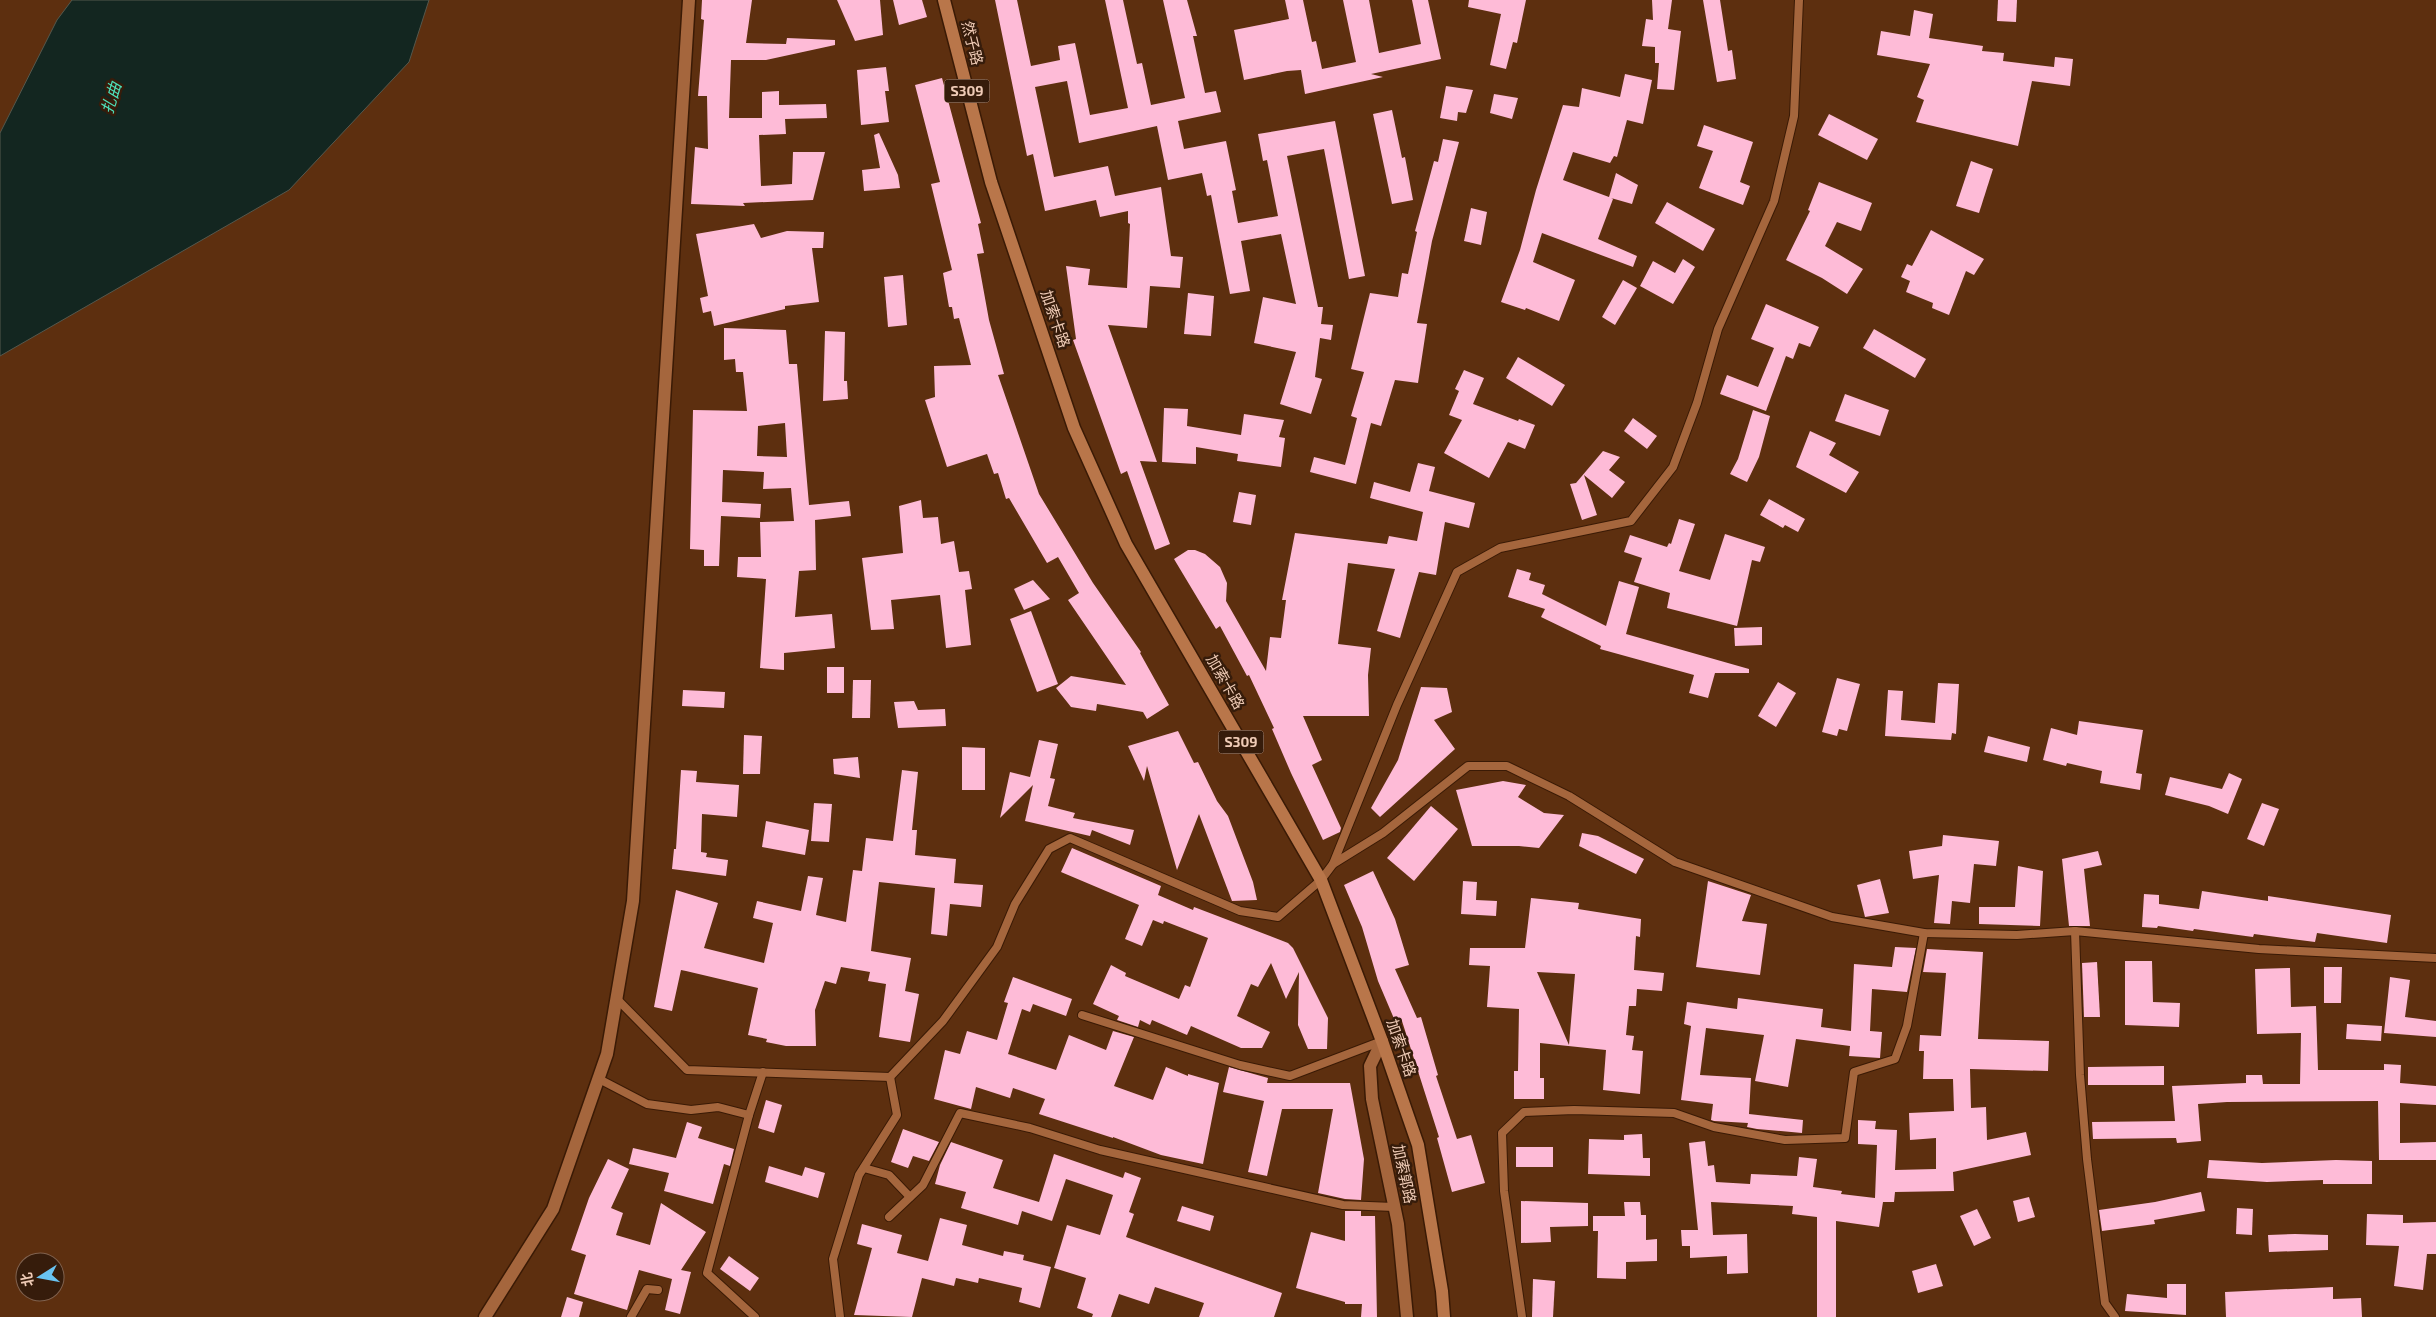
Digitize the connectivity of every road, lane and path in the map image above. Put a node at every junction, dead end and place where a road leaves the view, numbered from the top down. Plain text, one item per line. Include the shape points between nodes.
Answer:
1 (689, 0) edge
2 (944, 0) edge
3 (1799, 0) edge
4 (990, 182) joint
5 (1333, 864) junction
6 (1321, 880) junction
7 (2075, 931) junction
8 (1924, 933) junction
9 (2436, 958) edge
10 (617, 999) junction
11 (1082, 1015) dead end
12 (1382, 1041) junction
13 (763, 1072) junction
14 (890, 1077) junction
15 (598, 1079) junction
16 (749, 1115) junction
17 (864, 1168) junction
18 (910, 1197) junction
19 (1394, 1207) junction
20 (889, 1217) dead end
21 (658, 1290) dead end
22 (485, 1317) edge
23 (631, 1317) edge
24 (755, 1317) edge
25 (840, 1317) edge
26 (1407, 1317) edge
27 (1444, 1317) edge
28 (1522, 1317) edge
29 (2115, 1317) edge

1 - 10 street via 634,901
2 - 4 main road, 然子路 / S309
3 - 5 lane via 1794,116 1774,200 1718,329 1697,403 1674,466 1631,521 1500,548 1457,572 1397,704
4 - 6 main road, 加索卡路 / S309 via 1074,428 1126,544
5 - 6 lane
5 - 8 lane via 1383,833 1468,766 1507,766 1569,796 1675,862 1832,917
6 - 12 main road, 加索卡路 / S309
6 - 14 lane via 1278,917 1240,911 1070,838 1049,849 1015,904 997,947 944,1020
7 - 8 lane via 2017,935
7 - 9 lane via 2259,949
7 - 29 lane via 2080,1075 2087,1160 2105,1302
8 - 28 lane via 1908,1026 1895,1059 1854,1072 1845,1138 1785,1140 1714,1127 1674,1113 1574,1110 1524,1112 1502,1133 1504,1191
10 - 13 lane via 688,1070
10 - 15 street via 607,1054
11 - 12 lane via 1240,1065 1290,1076
12 - 19 street, 加索郭路 via 1370,1066 1372,1099
12 - 27 main road, 加索卡路 / S309 via 1418,1145
13 - 14 lane
13 - 16 lane
14 - 17 lane via 897,1115
15 - 16 lane via 647,1104 691,1110 718,1107
15 - 22 street via 553,1209
16 - 24 lane via 708,1273
17 - 18 lane via 889,1175
17 - 25 lane via 833,1259
18 - 19 lane via 923,1184 960,1114 1030,1128 1100,1150 1343,1205
18 - 20 lane
19 - 26 street, 加索郭路
21 - 23 lane via 647,1289

